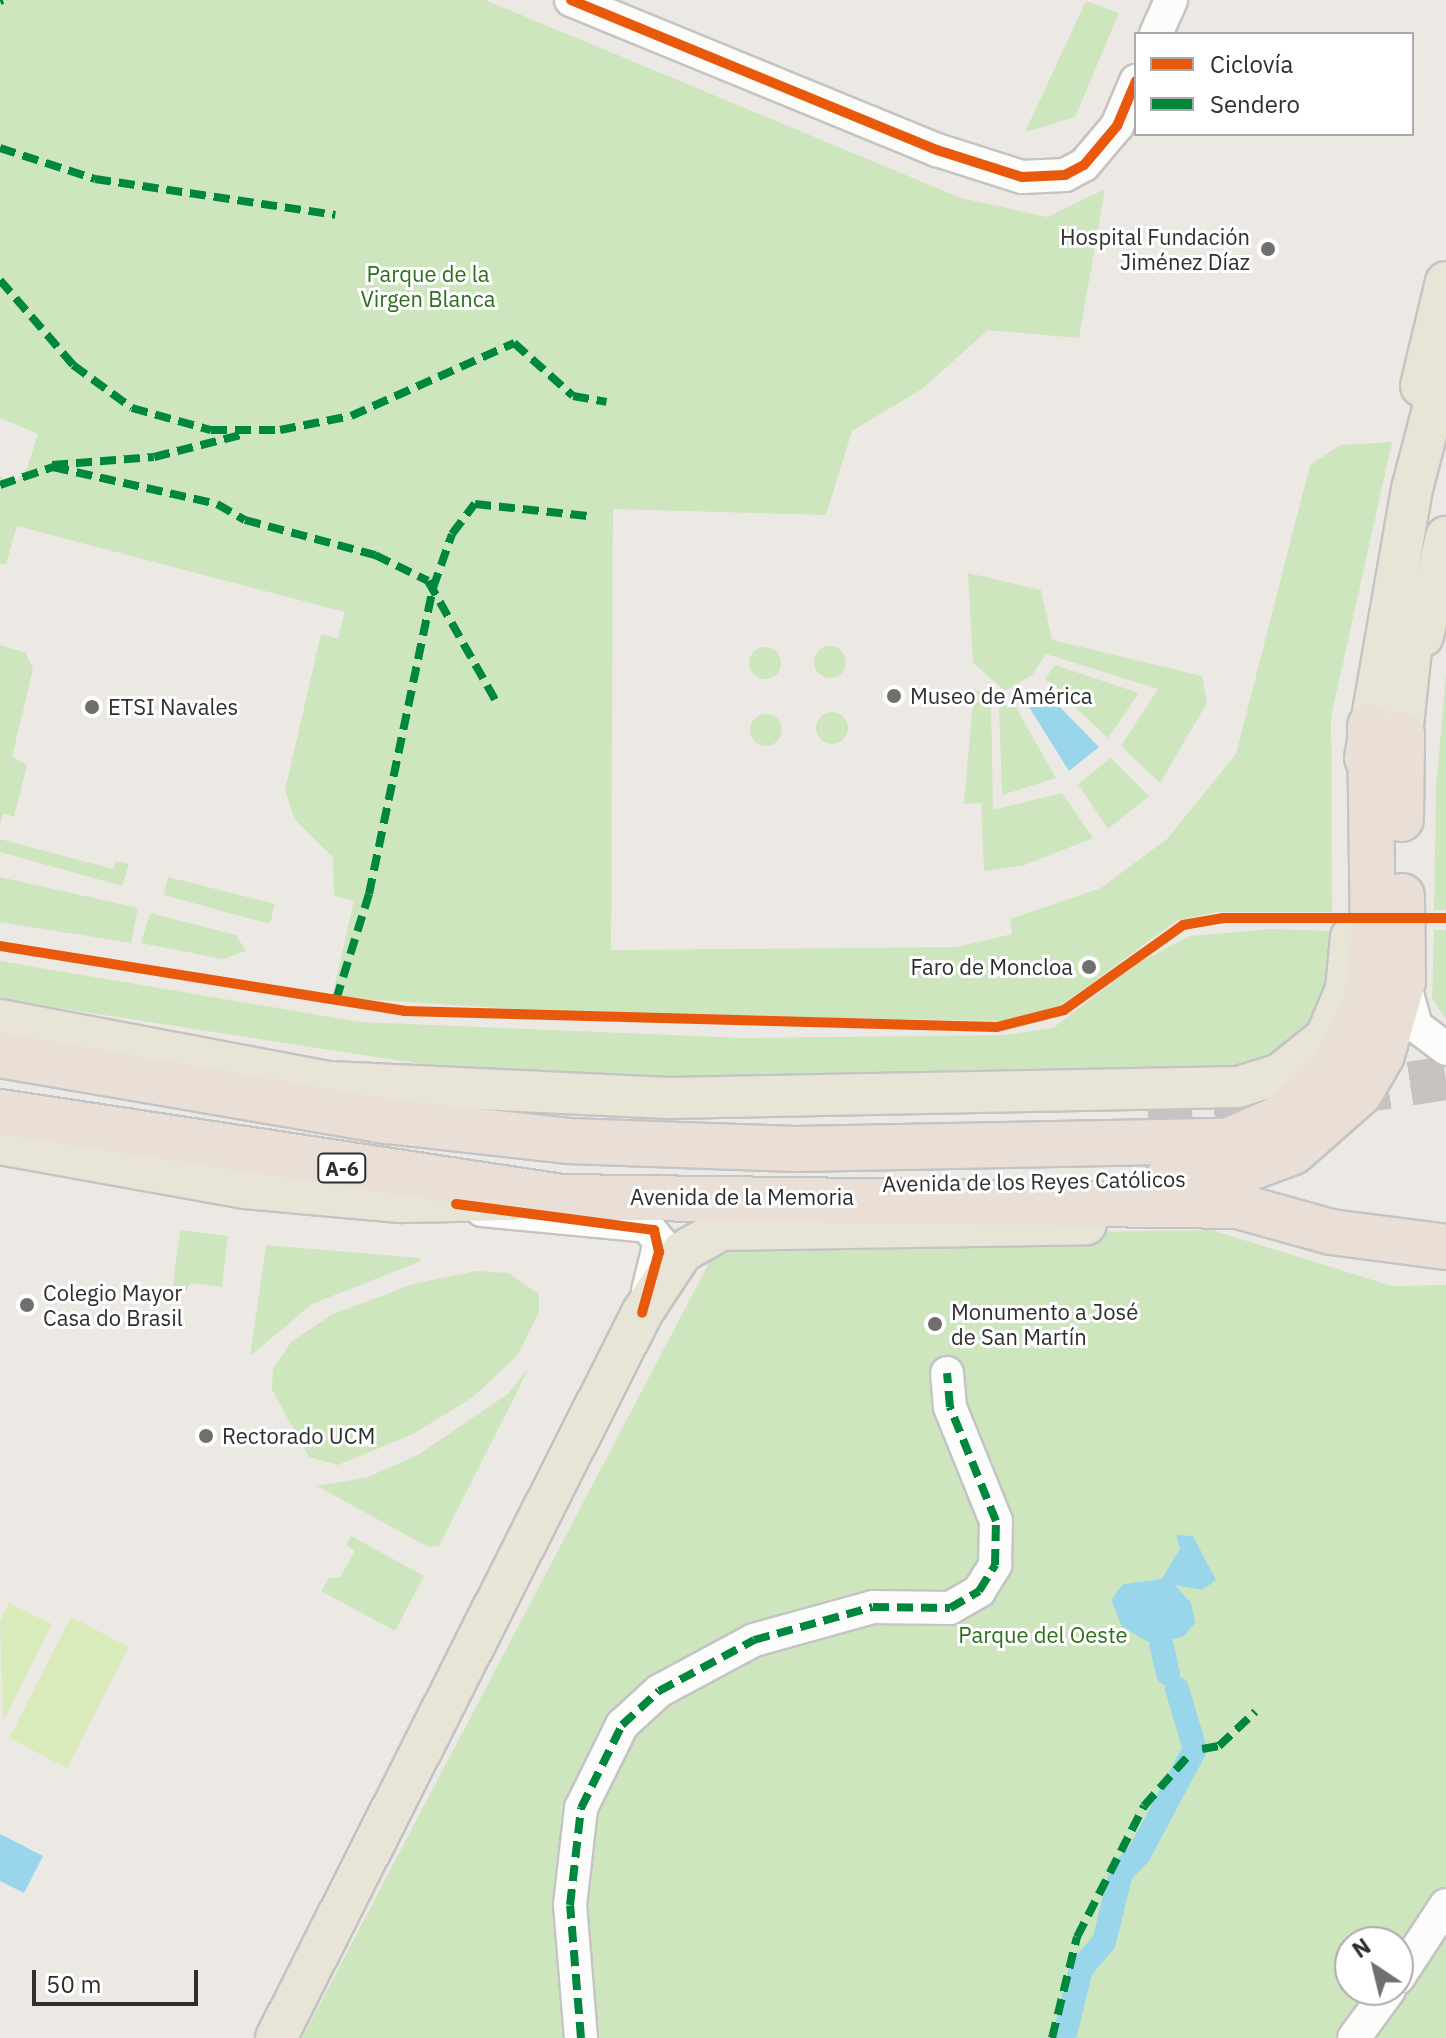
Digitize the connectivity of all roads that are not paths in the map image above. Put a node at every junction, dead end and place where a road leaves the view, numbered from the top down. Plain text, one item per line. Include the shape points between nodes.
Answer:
1 (571, 0) edge
2 (1171, 0) edge
3 (1157, 32) edge
4 (1134, 85) edge
5 (1446, 282) edge
6 (1446, 359) edge
7 (1446, 453) edge
8 (1412, 489) junction
9 (1446, 537) edge
10 (1386, 730) junction
11 (1403, 981) junction
12 (0, 1020) edge
13 (1446, 1049) edge
14 (0, 1055) edge
15 (331, 1082) junction
16 (293, 1106) junction
17 (0, 1112) edge
18 (489, 1114) junction
19 (1149, 1123) tunnel mouth
20 (0, 1144) edge
21 (562, 1197) junction
22 (701, 1197) junction
23 (456, 1204) junction
24 (1331, 1232) junction
25 (1446, 1247) edge
26 (642, 1313) junction
27 (947, 1373) dead end
28 (1446, 1905) edge
29 (1414, 1954) edge
30 (1377, 2006) edge
31 (276, 2038) edge
32 (581, 2038) edge
33 (1354, 2038) edge

1 - 4 street via 906,137 1022,177 1065,175 1103,147
2 - 3 street
5 - 8 main road via 1411,424
6 - 8 main road, Avenida de los Reyes Católicos
7 - 10 main road, Avenida de los Reyes Católicos via 1407,658
8 - 10 main road, Avenida de los Reyes Católicos
9 - 10 main road
10 - 11 highway, Avenida de los Reyes Católicos
10 - 15 main road via 1346,989 1335,1022 1311,1053 1262,1082 1018,1094 669,1098
10 - 16 highway, Avenida de los Reyes Católicos via 1366,1003 1333,1071 1280,1118 1227,1141 1034,1148 583,1142
11 - 13 street via 1416,1026
11 - 22 highway, Avenida de los Reyes Católicos via 1390,1033 1360,1093 1293,1152 1245,1170 1143,1182 806,1183
12 - 15 main road
14 - 16 highway
15 - 18 main road
16 - 18 highway
17 - 21 highway, Avenida de la Memoria / A-6
18 - 19 highway via 652,1124
20 - 23 main road, Avenida de la Memoria via 245,1188
21 - 22 highway, Avenida de la Memoria / A-6
21 - 23 main road, Avenida de la Memoria
22 - 24 highway, Avenida de la Memoria via 1226,1205
23 - 26 street, Avenida de la Memoria via 647,1226 659,1252
24 - 25 highway, Avenida de la Memoria
24 - 26 main road via 1182,1223 721,1230 682,1252
26 - 31 main road
27 - 32 street via 950,1407 996,1521 995,1565 979,1591 950,1608 873,1607 754,1640 672,1683 622,1725 581,1808 570,1905
28 - 29 street
30 - 33 street

